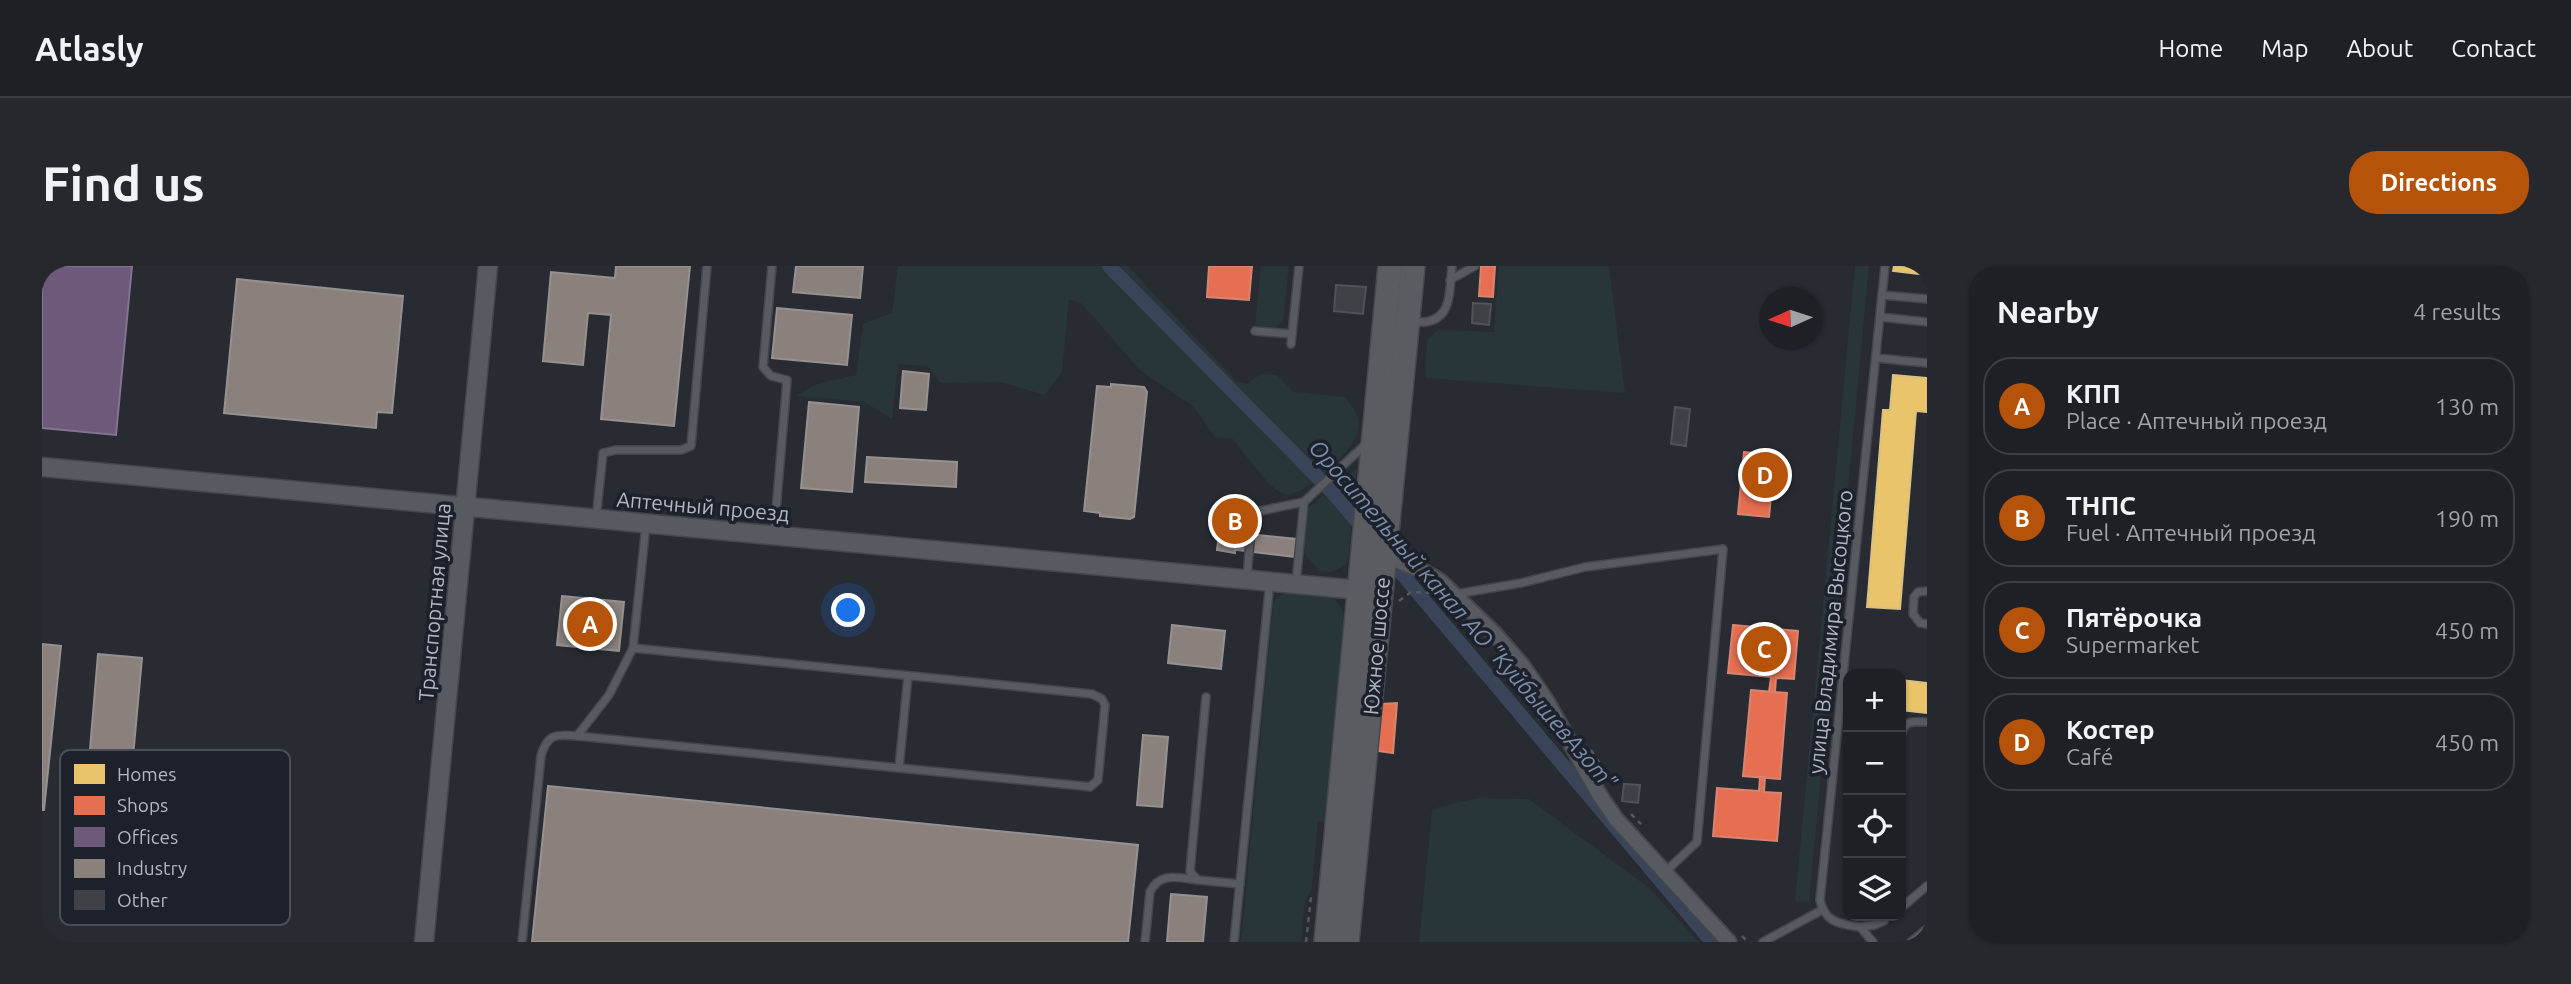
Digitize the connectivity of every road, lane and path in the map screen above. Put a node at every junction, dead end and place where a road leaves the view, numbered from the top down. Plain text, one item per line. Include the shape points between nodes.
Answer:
1 (488, 266) edge
2 (707, 266) edge
3 (772, 266) edge
4 (1299, 266) edge
5 (1390, 266) edge
6 (1413, 266) edge
7 (1452, 266) edge
8 (1475, 266) edge
9 (1885, 266) edge
10 (1450, 280) junction
11 (1882, 295) junction
12 (1927, 299) edge
13 (1880, 317) junction
14 (1407, 321) junction
15 (1927, 321) edge
16 (1255, 331) dead end
17 (1292, 334) junction
18 (1291, 344) dead end
19 (1876, 358) junction
20 (1927, 363) edge
21 (1374, 435) junction
22 (42, 467) edge
23 (1304, 502) junction
24 (465, 508) junction
25 (596, 519) junction
26 (646, 524) junction
27 (774, 536) junction
28 (1385, 556) junction
29 (1247, 578) junction
30 (1270, 581) junction
31 (1296, 583) junction
32 (1359, 590) junction
33 (1927, 590) edge
34 (1432, 594) dead end
35 (1455, 594) junction
36 (1396, 606) dead end
37 (1927, 624) edge
38 (633, 648) junction
39 (1503, 665) dead end
40 (908, 676) junction
41 (1206, 696) dead end
42 (1927, 722) edge
43 (1543, 724) dead end
44 (1902, 732) edge
45 (577, 736) junction
46 (1590, 747) dead end
47 (899, 768) junction
48 (1611, 791) dead end
49 (1623, 807) dead end
50 (1642, 825) dead end
51 (1665, 872) junction
52 (1198, 880) junction
53 (1240, 884) junction
54 (1927, 886) edge
55 (1906, 904) edge
56 (1822, 910) junction
57 (1880, 921) edge
58 (1860, 927) junction
59 (1927, 929) edge
60 (1734, 937) edge
61 (424, 942) edge
62 (522, 942) edge
63 (1144, 942) edge
64 (1234, 942) edge
65 (1326, 942) edge
66 (1348, 942) edge
67 (1748, 942) edge
68 (1762, 942) edge
69 (1873, 942) edge
70 (1911, 942) edge

1 - 24 street, Транспортная улица
2 - 25 lane via 691,446 603,453
3 - 27 lane via 763,367 771,376 787,380
4 - 17 lane
5 - 21 main road, Южное шоссе
6 - 14 main road, Южное шоссе
7 - 10 lane
8 - 10 lane
9 - 11 lane, улица Владимира Высоцкого
10 - 14 lane via 1449,299 1437,319 1430,323
11 - 12 lane
11 - 13 lane, улица Владимира Высоцкого
13 - 15 lane
13 - 19 lane, улица Владимира Высоцкого
14 - 28 main road, Южное шоссе
16 - 17 lane
17 - 18 lane
19 - 20 lane
19 - 56 lane, улица Владимира Высоцкого
21 - 23 lane
21 - 32 main road, Южное шоссе
22 - 24 street, Аптечный проезд
23 - 29 lane via 1255,512
23 - 31 lane
24 - 25 street, Аптечный проезд
24 - 61 street, Транспортная улица
25 - 26 street, Аптечный проезд
26 - 27 street, Аптечный проезд
26 - 38 lane
27 - 29 street, Аптечный проезд
28 - 35 street via 1421,570
28 - 66 main road, Южное шоссе
29 - 30 street, Аптечный проезд
30 - 31 street, Аптечный проезд
30 - 53 lane
31 - 32 street, Аптечный проезд
32 - 65 main road, Южное шоссе
33 - 37 lane via 1914,597 1913,614 1915,620
34 - 36 path via 1410,592
35 - 51 street via 1522,665 1616,819
35 - 51 lane via 1585,567 1723,549 1696,842
38 - 40 lane
38 - 45 lane via 609,695
39 - 43 path
40 - 47 lane
40 - 47 lane via 1098,696 1106,713 1100,775 1094,785 1083,786
41 - 52 lane via 1189,865
42 - 44 lane via 1908,722
45 - 47 lane
45 - 62 lane via 550,738 541,755
46 - 48 path via 1608,776
49 - 50 path
51 - 60 street
52 - 53 lane
52 - 63 lane via 1167,876 1153,886
53 - 64 lane
54 - 55 lane
56 - 58 lane via 1837,924
56 - 68 lane
57 - 58 lane
58 - 69 lane
59 - 70 lane
60 - 67 path

